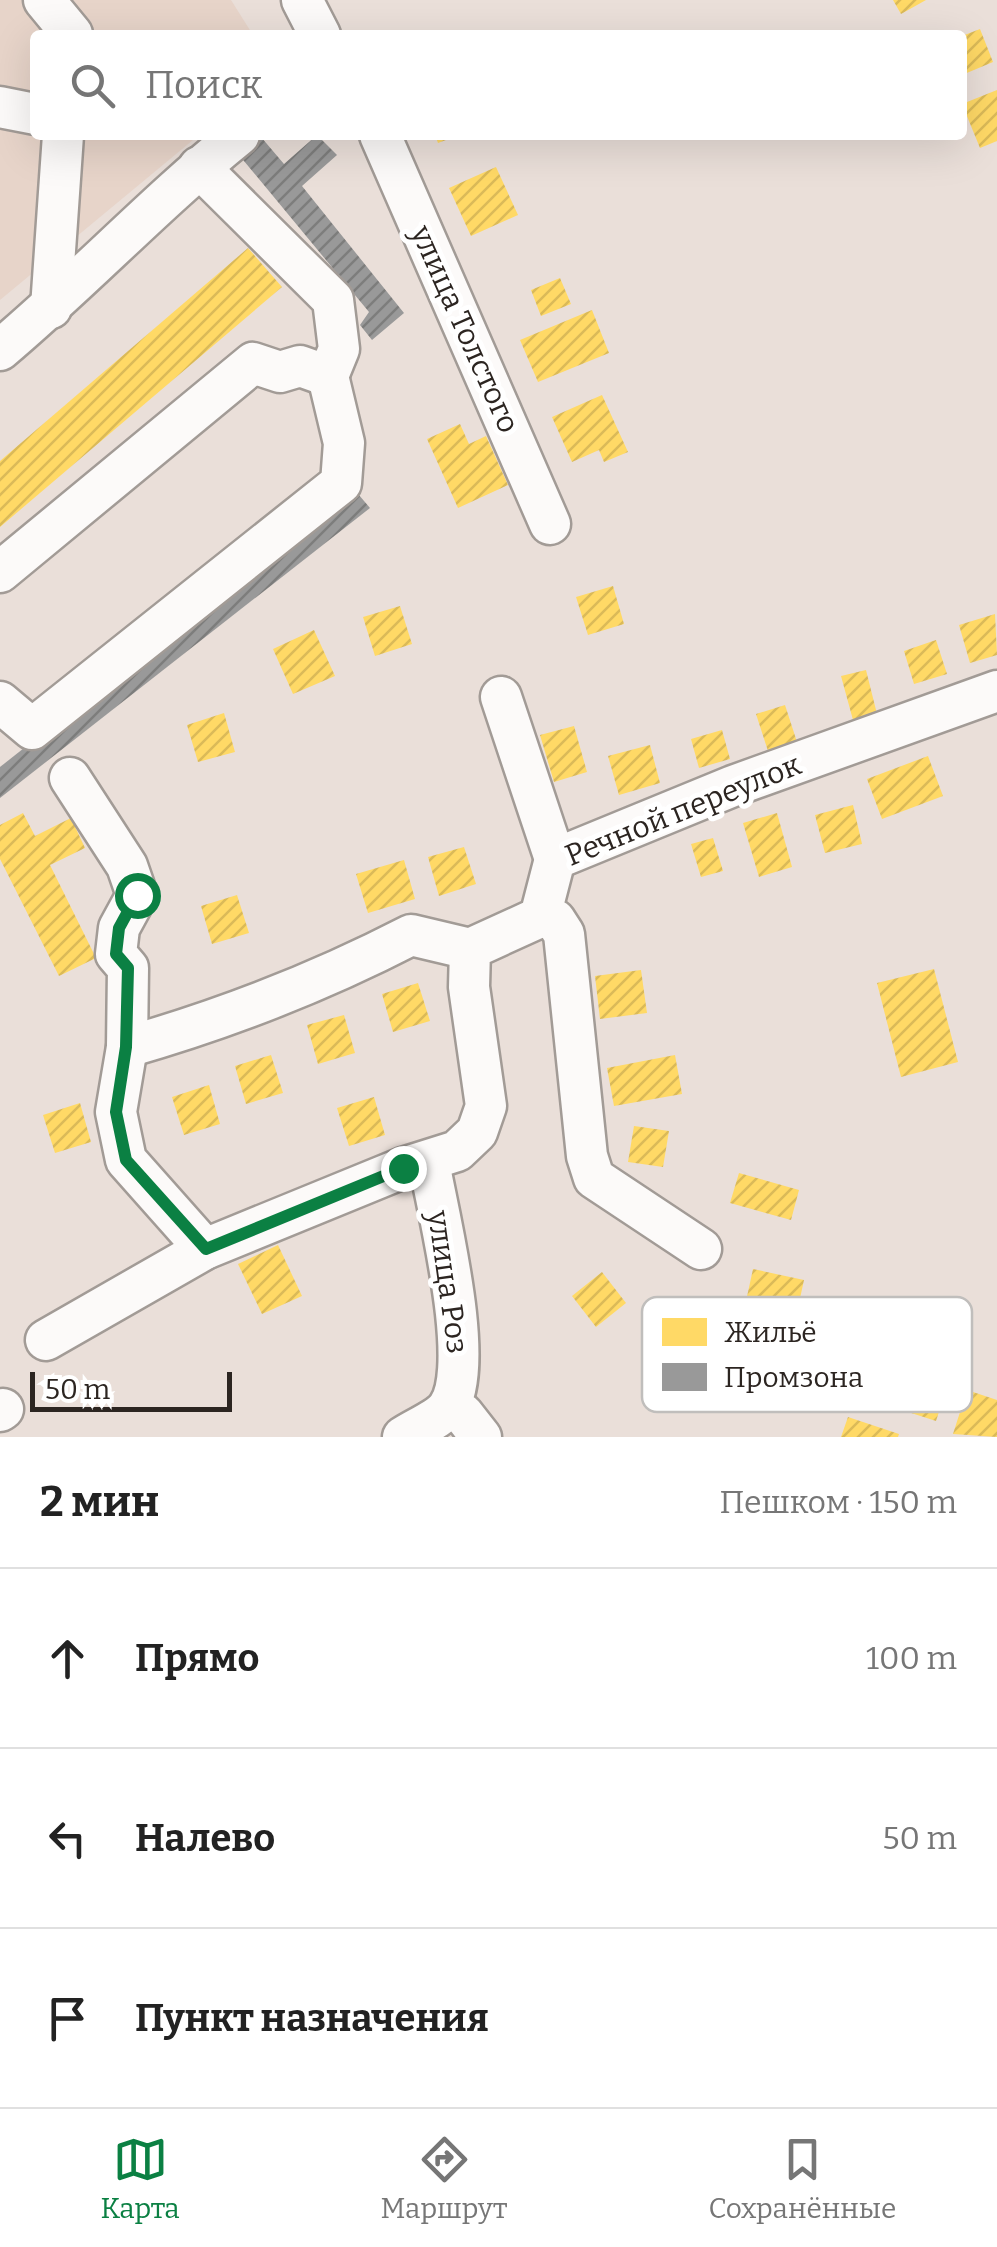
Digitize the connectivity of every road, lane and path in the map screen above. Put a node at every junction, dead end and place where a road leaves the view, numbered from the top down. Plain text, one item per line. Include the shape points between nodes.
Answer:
1 (44, 0) edge
2 (76, 0) edge
3 (302, 0) edge
4 (68, 30) edge
5 (73, 30) edge
6 (317, 30) edge
7 (0, 107) edge
8 (30, 113) edge
9 (62, 140) edge
10 (233, 140) edge
11 (382, 140) edge
12 (199, 167) junction
13 (51, 308) junction
14 (0, 350) edge
15 (328, 376) junction
16 (550, 524) dead end
17 (0, 572) edge
18 (997, 691) edge
19 (502, 697) dead end
20 (0, 702) edge
21 (70, 778) dead end
22 (555, 859) junction
23 (540, 917) junction
24 (470, 948) junction
25 (126, 1047) junction
26 (429, 1162) junction
27 (206, 1249) junction
28 (701, 1249) dead end
29 (46, 1340) dead end
30 (448, 1408) junction
31 (403, 1437) edge
32 (481, 1437) edge

1 - 4 street
2 - 5 street
3 - 6 street
7 - 8 street
9 - 13 street
10 - 12 street
11 - 16 street, улица Толстого
12 - 13 street
12 - 15 street via 333,300 340,349
13 - 14 street
15 - 17 street via 300,366 280,372 253,363
15 - 20 street via 344,443 341,483 32,729
18 - 22 street, Речной переулок via 732,786
19 - 22 street
21 - 25 street via 137,895 119,928 116,954 128,968
22 - 23 street, Речной переулок
23 - 24 street
23 - 28 street via 555,920 564,934 594,1178
24 - 25 street via 411,935 202,1026
24 - 26 street via 472,1018 486,1106 477,1132 457,1152
25 - 27 street via 116,1112 126,1160
26 - 27 street
26 - 30 street, улица Роз via 446,1242 460,1370
27 - 29 street
30 - 31 street
30 - 32 street via 463,1414

